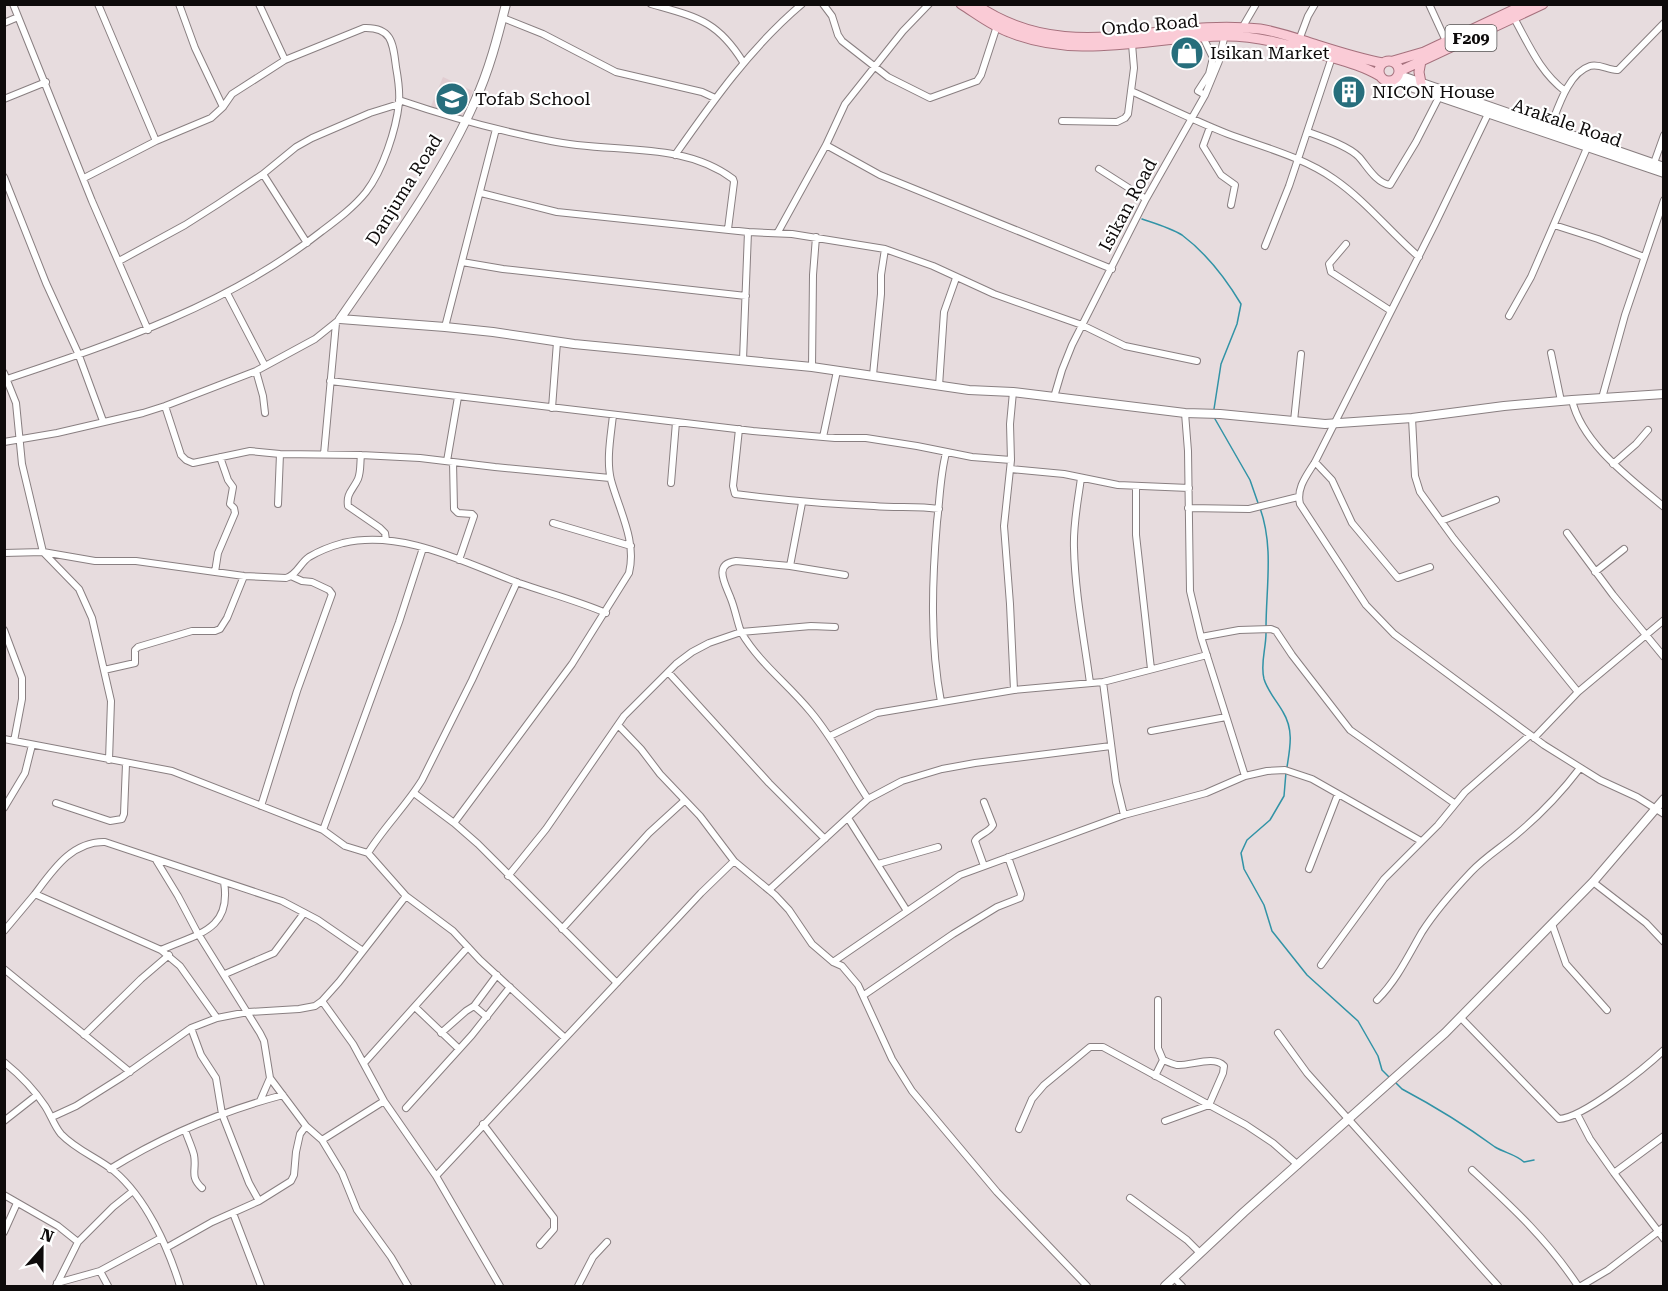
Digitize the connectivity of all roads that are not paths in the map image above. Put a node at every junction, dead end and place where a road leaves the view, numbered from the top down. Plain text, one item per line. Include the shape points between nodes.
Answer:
1 (13, 4) edge
2 (98, 4) edge
3 (179, 4) edge
4 (259, 4) edge
5 (506, 4) edge
6 (651, 4) edge
7 (802, 4) edge
8 (824, 4) edge
9 (928, 4) edge
10 (962, 4) edge
11 (975, 4) edge
12 (1256, 4) edge
13 (1315, 4) edge
14 (1429, 4) edge
15 (1543, 4) edge
16 (1527, 6) edge
17 (794, 7) edge
18 (18, 17) junction
19 (503, 18) junction
20 (1514, 18) junction
21 (4, 23) edge
22 (1664, 23) edge
23 (997, 26) junction
24 (1242, 28) junction
25 (1225, 32) junction
26 (1203, 37) junction
27 (1299, 40) junction
28 (1446, 41) junction
29 (1132, 44) junction
30 (1332, 57) junction
31 (285, 60) junction
32 (743, 62) junction
33 (1394, 62) junction
34 (1420, 62) junction
35 (1383, 63) junction
36 (875, 68) junction
37 (1380, 76) junction
38 (1397, 76) junction
39 (46, 81) junction
40 (1421, 83) junction
41 (1565, 90) junction
42 (1131, 91) junction
43 (1205, 95) junction
44 (1439, 97) junction
45 (715, 98) junction
46 (4, 99) edge
47 (399, 102) junction
48 (223, 107) junction
49 (1488, 114) junction
50 (1193, 119) junction
51 (1062, 121) dead end
52 (465, 122) junction
53 (1210, 127) junction
54 (1550, 128) junction
55 (496, 129) junction
56 (1308, 132) junction
57 (1664, 135) edge
58 (156, 141) junction
59 (826, 145) junction
60 (1587, 148) junction
61 (675, 155) junction
62 (1298, 160) junction
63 (1654, 163) junction
64 (1664, 167) edge
65 (1099, 169) dead end
66 (1664, 173) edge
67 (263, 174) junction
68 (4, 177) edge
69 (84, 178) junction
70 (481, 193) junction
71 (1146, 199) junction
72 (1664, 200) edge
73 (1231, 205) dead end
74 (1554, 225) junction
75 (728, 229) junction
76 (748, 232) junction
77 (778, 232) junction
78 (816, 237) junction
79 (307, 243) junction
80 (1346, 244) dead end
81 (1265, 246) dead end
82 (885, 249) junction
83 (1419, 257) junction
84 (1644, 257) junction
85 (119, 261) junction
86 (462, 262) junction
87 (1112, 269) junction
88 (956, 278) junction
89 (226, 292) junction
90 (746, 296) junction
91 (1391, 311) junction
92 (1509, 316) dead end
93 (338, 321) junction
94 (1082, 325) junction
95 (445, 327) junction
96 (148, 330) junction
97 (557, 342) junction
98 (78, 353) junction
99 (1551, 353) dead end
100 (1301, 354) dead end
101 (742, 360) junction
102 (1197, 361) dead end
103 (265, 366) junction
104 (812, 367) junction
105 (256, 371) junction
106 (837, 371) junction
107 (873, 375) junction
108 (6, 376) edge
109 (330, 381) junction
110 (939, 386) junction
111 (1013, 392) junction
112 (1664, 394) edge
113 (458, 397) junction
114 (1054, 397) junction
115 (1602, 398) junction
116 (1572, 399) junction
117 (1561, 401) junction
118 (165, 406) junction
119 (552, 408) junction
120 (265, 413) dead end
121 (1185, 413) junction
122 (613, 415) junction
123 (1412, 418) junction
124 (103, 421) junction
125 (1294, 421) junction
126 (676, 422) junction
127 (1335, 423) junction
128 (739, 429) junction
129 (1648, 430) dead end
130 (823, 437) junction
131 (21, 440) junction
132 (4, 442) edge
133 (946, 453) junction
134 (280, 454) junction
135 (324, 454) junction
136 (361, 455) junction
137 (220, 457) junction
138 (1011, 460) junction
139 (450, 462) junction
140 (1315, 462) junction
141 (1613, 464) junction
142 (1011, 469) junction
143 (610, 478) junction
144 (1081, 478) junction
145 (671, 483) dead end
146 (1136, 487) junction
147 (1189, 488) junction
148 (1299, 497) junction
149 (1496, 500) dead end
150 (802, 503) junction
151 (278, 504) dead end
152 (1664, 507) edge
153 (1188, 508) junction
154 (939, 509) junction
155 (1441, 521) junction
156 (554, 523) dead end
157 (1567, 533) dead end
158 (386, 540) junction
159 (631, 546) junction
160 (423, 548) junction
161 (1624, 549) dead end
162 (43, 552) junction
163 (4, 554) edge
164 (459, 560) junction
165 (790, 566) junction
166 (1430, 567) dead end
167 (215, 572) junction
168 (1595, 572) junction
169 (846, 575) dead end
170 (244, 576) junction
171 (291, 576) junction
172 (517, 582) junction
173 (606, 613) junction
174 (1664, 620) edge
175 (835, 627) dead end
176 (4, 630) edge
177 (741, 632) junction
178 (1646, 634) junction
179 (1201, 637) junction
180 (1207, 655) junction
181 (1664, 657) edge
182 (1151, 669) junction
183 (104, 670) junction
184 (668, 672) junction
185 (1103, 682) junction
186 (1090, 683) junction
187 (1014, 690) junction
188 (1578, 692) junction
189 (941, 702) junction
190 (1226, 717) junction
191 (618, 724) junction
192 (1151, 731) dead end
193 (830, 736) junction
194 (1532, 737) junction
195 (4, 739) edge
196 (14, 741) junction
197 (32, 745) junction
198 (1112, 746) junction
199 (109, 760) junction
200 (126, 764) junction
201 (1580, 768) junction
202 (1245, 776) junction
203 (414, 793) junction
204 (1338, 794) junction
205 (1664, 799) edge
206 (868, 800) junction
207 (684, 801) junction
208 (984, 802) dead end
209 (56, 803) dead end
210 (1455, 803) junction
211 (261, 806) junction
212 (4, 808) edge
213 (1656, 808) junction
214 (1664, 814) edge
215 (1124, 815) junction
216 (848, 818) junction
217 (454, 823) junction
218 (323, 830) junction
219 (825, 839) junction
220 (1420, 841) junction
221 (938, 847) dead end
222 (368, 853) junction
223 (1008, 857) junction
224 (156, 860) junction
225 (734, 861) junction
226 (878, 864) junction
227 (984, 866) junction
228 (1309, 869) dead end
229 (508, 876) junction
230 (224, 882) junction
231 (1593, 882) junction
232 (769, 890) junction
233 (35, 894) junction
234 (406, 896) junction
235 (907, 911) junction
236 (304, 913) junction
237 (1552, 924) junction
238 (562, 929) junction
239 (4, 931) edge
240 (198, 934) junction
241 (1664, 942) edge
242 (468, 947) junction
243 (161, 950) junction
244 (363, 951) junction
245 (169, 956) junction
246 (833, 962) junction
247 (1321, 966) dead end
248 (4, 969) edge
249 (225, 974) junction
250 (497, 975) junction
251 (617, 983) junction
252 (510, 987) junction
253 (864, 995) junction
254 (1158, 1000) dead end
255 (1377, 1000) dead end
256 (322, 1001) junction
257 (474, 1006) junction
258 (415, 1007) junction
259 (1607, 1011) dead end
260 (248, 1012) junction
261 (487, 1017) junction
262 (1460, 1017) junction
263 (217, 1018) junction
264 (191, 1028) junction
265 (441, 1033) junction
266 (1278, 1033) dead end
267 (84, 1035) junction
268 (565, 1038) junction
269 (458, 1048) junction
270 (1664, 1050) edge
271 (1163, 1060) junction
272 (4, 1062) edge
273 (364, 1063) junction
274 (130, 1072) junction
275 (1155, 1076) junction
276 (270, 1078) junction
277 (37, 1095) junction
278 (283, 1095) junction
279 (260, 1101) junction
280 (384, 1101) junction
281 (1209, 1105) junction
282 (406, 1108) dead end
283 (222, 1114) junction
284 (1577, 1114) junction
285 (52, 1117) junction
286 (1349, 1119) junction
287 (4, 1121) edge
288 (1165, 1121) dead end
289 (483, 1124) junction
290 (306, 1126) junction
291 (1019, 1129) dead end
292 (185, 1130) junction
293 (1664, 1136) edge
294 (322, 1140) junction
295 (1298, 1165) junction
296 (111, 1168) junction
297 (1472, 1170) dead end
298 (1614, 1173) junction
299 (436, 1176) junction
300 (202, 1188) dead end
301 (133, 1191) junction
302 (4, 1195) edge
303 (1130, 1198) dead end
304 (259, 1201) junction
305 (17, 1203) junction
306 (233, 1213) junction
307 (1661, 1229) edge
308 (4, 1232) edge
309 (161, 1238) junction
310 (1664, 1239) edge
311 (78, 1242) junction
312 (607, 1242) dead end
313 (540, 1245) dead end
314 (166, 1248) junction
315 (1200, 1253) junction
316 (100, 1271) junction
317 (1174, 1278) junction
318 (499, 1284) edge
319 (57, 1285) edge
320 (108, 1287) edge
321 (180, 1287) edge
322 (261, 1287) edge
323 (408, 1287) edge
324 (489, 1287) edge
325 (578, 1287) edge
326 (1087, 1287) edge
327 (1165, 1287) edge
328 (1182, 1287) edge
329 (1498, 1287) edge
330 (1579, 1287) edge

1 - 18 street
2 - 58 street
3 - 48 street
4 - 31 street
5 - 19 street, Danjuma Road
6 - 32 street via 702,20 731,43
7 - 17 street
8 - 36 street via 842,41
9 - 36 street
10 - 23 main road, Ondo Road / F209
11 - 25 main road, Ondo Road / F209 via 1006,23 1067,38
12 - 24 street
13 - 27 street
14 - 28 street
15 - 16 main road, F209
16 - 20 main road, F209
16 - 28 main road, F209
17 - 32 street
18 - 21 street
18 - 39 street
19 - 45 street via 616,72
19 - 52 street, Danjuma Road
20 - 34 main road, F209
20 - 41 street via 1535,58
22 - 41 street via 1618,70 1590,66
23 - 29 main road, Ondo Road / F209 via 1029,39 1066,46
23 - 36 street via 976,81 936,98 920,94
24 - 25 main road, Ondo Road / F209
24 - 27 main road, Ondo Road / F209
25 - 26 main road, Ondo Road / F209
25 - 30 main road, Ondo Road / F209
25 - 43 street, Isikan Road via 1219,61
26 - 29 main road, Ondo Road / F209
26 - 43 street via 1213,58 1198,92
27 - 35 main road, Ondo Road / F209
28 - 33 main road, F209
29 - 42 street
30 - 37 main road, Ondo Road / F209
30 - 56 street
31 - 47 street via 364,28 384,31 394,54
31 - 48 street via 232,94
32 - 45 street
33 - 35 main road, F209
33 - 38 main road via 1398,66
34 - 38 main road, F209
34 - 40 main road
35 - 37 main road
36 - 59 street via 845,104
37 - 38 main road, F209 via 1386,81
38 - 40 street, Arakale Road
38 - 44 street, Arakale Road
39 - 46 street
39 - 69 street
40 - 54 street, Arakale Road
41 - 54 street
42 - 50 street
42 - 51 street via 1128,114 1121,120
43 - 50 street, Isikan Road
44 - 49 street, Arakale Road
44 - 56 street via 1390,185 1379,180 1356,154
45 - 61 street
47 - 52 street
47 - 67 street via 312,138
47 - 79 street via 380,170 366,192
48 - 58 street via 211,118
49 - 60 street, Arakale Road
49 - 83 street
50 - 53 street
50 - 71 street, Isikan Road
52 - 55 street
52 - 93 street, Danjuma Road via 413,210
53 - 62 street
53 - 73 street via 1203,146 1221,175 1235,185
54 - 63 street, Arakale Road
55 - 61 street via 568,144
55 - 70 street
56 - 62 street
57 - 63 street
58 - 69 street
59 - 77 street
59 - 87 street via 880,175
60 - 66 street, Arakale Road
60 - 74 street
61 - 75 street via 714,166 733,179
62 - 81 street
62 - 83 street via 1350,191
63 - 64 street, Arakale Road
65 - 71 street
67 - 79 street
67 - 85 street via 185,225
68 - 98 street
69 - 85 street
70 - 75 street via 557,212
70 - 86 street
71 - 87 street, Isikan Road
72 - 84 street
74 - 84 street
74 - 92 street
75 - 76 street
76 - 77 street
76 - 90 street
77 - 78 street
78 - 82 street
78 - 104 street
79 - 89 street
80 - 91 street via 1329,264 1331,272
82 - 88 street
82 - 107 street
83 - 91 street
84 - 115 street
85 - 96 street
86 - 90 street
86 - 95 street
87 - 94 street, Isikan Road
88 - 94 street
88 - 110 street via 944,312
89 - 96 street
89 - 103 street
90 - 101 street
91 - 127 street
93 - 95 street
93 - 103 street via 315,339
93 - 109 street
94 - 102 street via 1125,346
94 - 114 street, Isikan Road
95 - 97 street
96 - 98 street
97 - 101 street
97 - 119 street
98 - 108 street
98 - 124 street
99 - 117 street
100 - 125 street
101 - 104 street
103 - 105 street
104 - 106 street
105 - 118 street
105 - 120 street
106 - 107 street
106 - 130 street
107 - 110 street
108 - 131 street via 16,403
109 - 113 street
109 - 135 street
110 - 111 street
111 - 114 street
111 - 138 street
112 - 115 street
113 - 119 street
113 - 139 street
114 - 121 street
115 - 116 street
116 - 117 street
116 - 141 street via 1590,435
117 - 123 street
118 - 124 street
118 - 137 street via 186,460 193,463
119 - 122 street
121 - 125 street
121 - 147 street
122 - 126 street
122 - 143 street
123 - 127 street
123 - 155 street via 1416,483
124 - 131 street
125 - 127 street
126 - 128 street
126 - 145 street
127 - 140 street
128 - 130 street
128 - 150 street via 735,494
129 - 141 street
130 - 133 street via 892,442
131 - 132 street
131 - 162 street via 22,465
133 - 138 street
133 - 154 street
134 - 135 street
134 - 137 street via 250,451
134 - 151 street
135 - 136 street
136 - 139 street
136 - 158 street via 359,475 348,492 348,506 380,528
137 - 167 street via 233,487 230,504 235,513 218,553
138 - 142 street
139 - 143 street
139 - 164 street via 454,508 458,513 474,516
140 - 148 street
140 - 166 street via 1332,480 1352,523 1398,578
141 - 152 street
142 - 144 street
142 - 187 street via 1004,526
143 - 159 street
144 - 146 street
144 - 186 street via 1074,547
146 - 147 street
146 - 182 street via 1136,535
147 - 153 street
148 - 153 street via 1249,509
148 - 194 street via 1349,581 1381,622
149 - 155 street
150 - 154 street
150 - 165 street
153 - 179 street via 1190,591
154 - 189 street via 933,608 934,664
155 - 188 street
156 - 159 street
157 - 168 street
158 - 160 street
158 - 171 street via 343,543 308,558
159 - 173 street via 629,573
160 - 164 street
160 - 218 street
161 - 168 street
162 - 163 street
162 - 167 street
162 - 183 street via 76,585 86,601
164 - 172 street
165 - 169 street
165 - 177 street via 736,561 724,566 725,586
167 - 170 street
168 - 178 street
170 - 171 street
170 - 183 street via 220,629 192,631 138,647 135,663
171 - 211 street via 332,594
172 - 173 street
172 - 203 street
173 - 217 street
174 - 178 street
175 - 177 street
176 - 196 street via 19,666 23,688
177 - 184 street via 708,643
177 - 193 street
178 - 181 street
178 - 188 street
179 - 180 street
179 - 210 street via 1239,630 1278,632 1350,730
180 - 182 street
180 - 190 street
182 - 185 street
183 - 199 street via 111,701
184 - 191 street
184 - 219 street
185 - 186 street
185 - 198 street
186 - 187 street
187 - 189 street
188 - 194 street
189 - 193 street via 878,713
190 - 192 street
190 - 202 street
191 - 207 street
191 - 229 street via 546,829
193 - 206 street
194 - 201 street
194 - 210 street
195 - 196 street
196 - 197 street
197 - 199 street
197 - 212 street via 25,773
198 - 206 street via 942,769 902,781
198 - 215 street
199 - 200 street
200 - 209 street via 122,819 110,821
200 - 211 street via 172,771
201 - 213 street
201 - 255 street via 1556,798 1463,881 1432,918 1395,980
202 - 204 street via 1285,770
202 - 215 street via 1206,793
203 - 217 street
203 - 222 street
204 - 220 street
204 - 228 street
205 - 213 street
206 - 216 street
207 - 225 street
207 - 238 street via 649,833
208 - 227 street via 993,825 975,841
210 - 220 street
211 - 218 street
213 - 214 street
213 - 231 street
215 - 223 street
216 - 219 street
216 - 226 street
217 - 229 street
218 - 222 street via 345,846
219 - 232 street
220 - 247 street via 1384,879
221 - 226 street
222 - 234 street
223 - 227 street
223 - 253 street via 1020,898 953,934
224 - 230 street
224 - 233 street via 96,842 70,853
224 - 240 street
225 - 232 street
225 - 251 street
226 - 235 street
227 - 235 street via 960,875
229 - 238 street
230 - 236 street via 273,897
230 - 240 street via 221,916 212,928
231 - 237 street
231 - 241 street
232 - 246 street via 789,910 812,944
233 - 239 street
233 - 243 street
234 - 242 street
234 - 244 street
235 - 246 street
236 - 244 street
236 - 249 street via 274,953
237 - 259 street via 1566,963
237 - 262 street
238 - 251 street
240 - 243 street
240 - 249 street
242 - 250 street
242 - 258 street
243 - 245 street
244 - 256 street
245 - 263 street
245 - 267 street
246 - 253 street via 849,973
248 - 267 street
249 - 260 street
250 - 252 street
250 - 257 street
251 - 268 street
252 - 261 street
252 - 268 street
253 - 326 street via 892,1059 912,1091 997,1192
254 - 271 street via 1158,1048
256 - 260 street via 299,1009
256 - 273 street
257 - 261 street
257 - 265 street
258 - 265 street
258 - 273 street
260 - 263 street
260 - 276 street via 264,1041
261 - 269 street
262 - 284 street via 1555,1117 1563,1119
262 - 286 street
263 - 264 street
264 - 274 street
264 - 283 street via 201,1055 216,1078
265 - 269 street
266 - 286 street via 1307,1073
267 - 274 street
268 - 289 street
269 - 282 street
270 - 284 street
271 - 275 street
271 - 281 street via 1176,1065 1221,1063 1223,1073
272 - 277 street
273 - 280 street
274 - 285 street
275 - 281 street
275 - 291 street via 1103,1047 1090,1047 1044,1085 1032,1099
276 - 278 street
276 - 279 street
277 - 285 street
277 - 287 street
278 - 279 street
278 - 290 street
279 - 283 street
280 - 294 street
280 - 299 street
281 - 288 street
281 - 295 street via 1264,1137
283 - 292 street
283 - 304 street
284 - 298 street
285 - 296 street via 68,1140
286 - 295 street
286 - 329 street
289 - 299 street
289 - 313 street via 554,1218 554,1229
290 - 294 street
290 - 304 street via 300,1134 291,1181
292 - 296 street
292 - 300 street via 194,1154 195,1182
293 - 298 street
294 - 323 street via 342,1173 357,1210
295 - 315 street
296 - 301 street
297 - 330 street via 1532,1227
298 - 307 street
299 - 318 street
301 - 309 street
301 - 311 street
302 - 305 street
303 - 315 street
304 - 306 street
305 - 308 street
305 - 311 street
306 - 314 street
306 - 322 street
307 - 310 street
307 - 330 street
309 - 314 street
309 - 316 street
311 - 319 street
312 - 325 street via 593,1257
314 - 321 street
315 - 317 street
316 - 319 street
316 - 320 street
317 - 327 street
317 - 328 street
318 - 324 street

